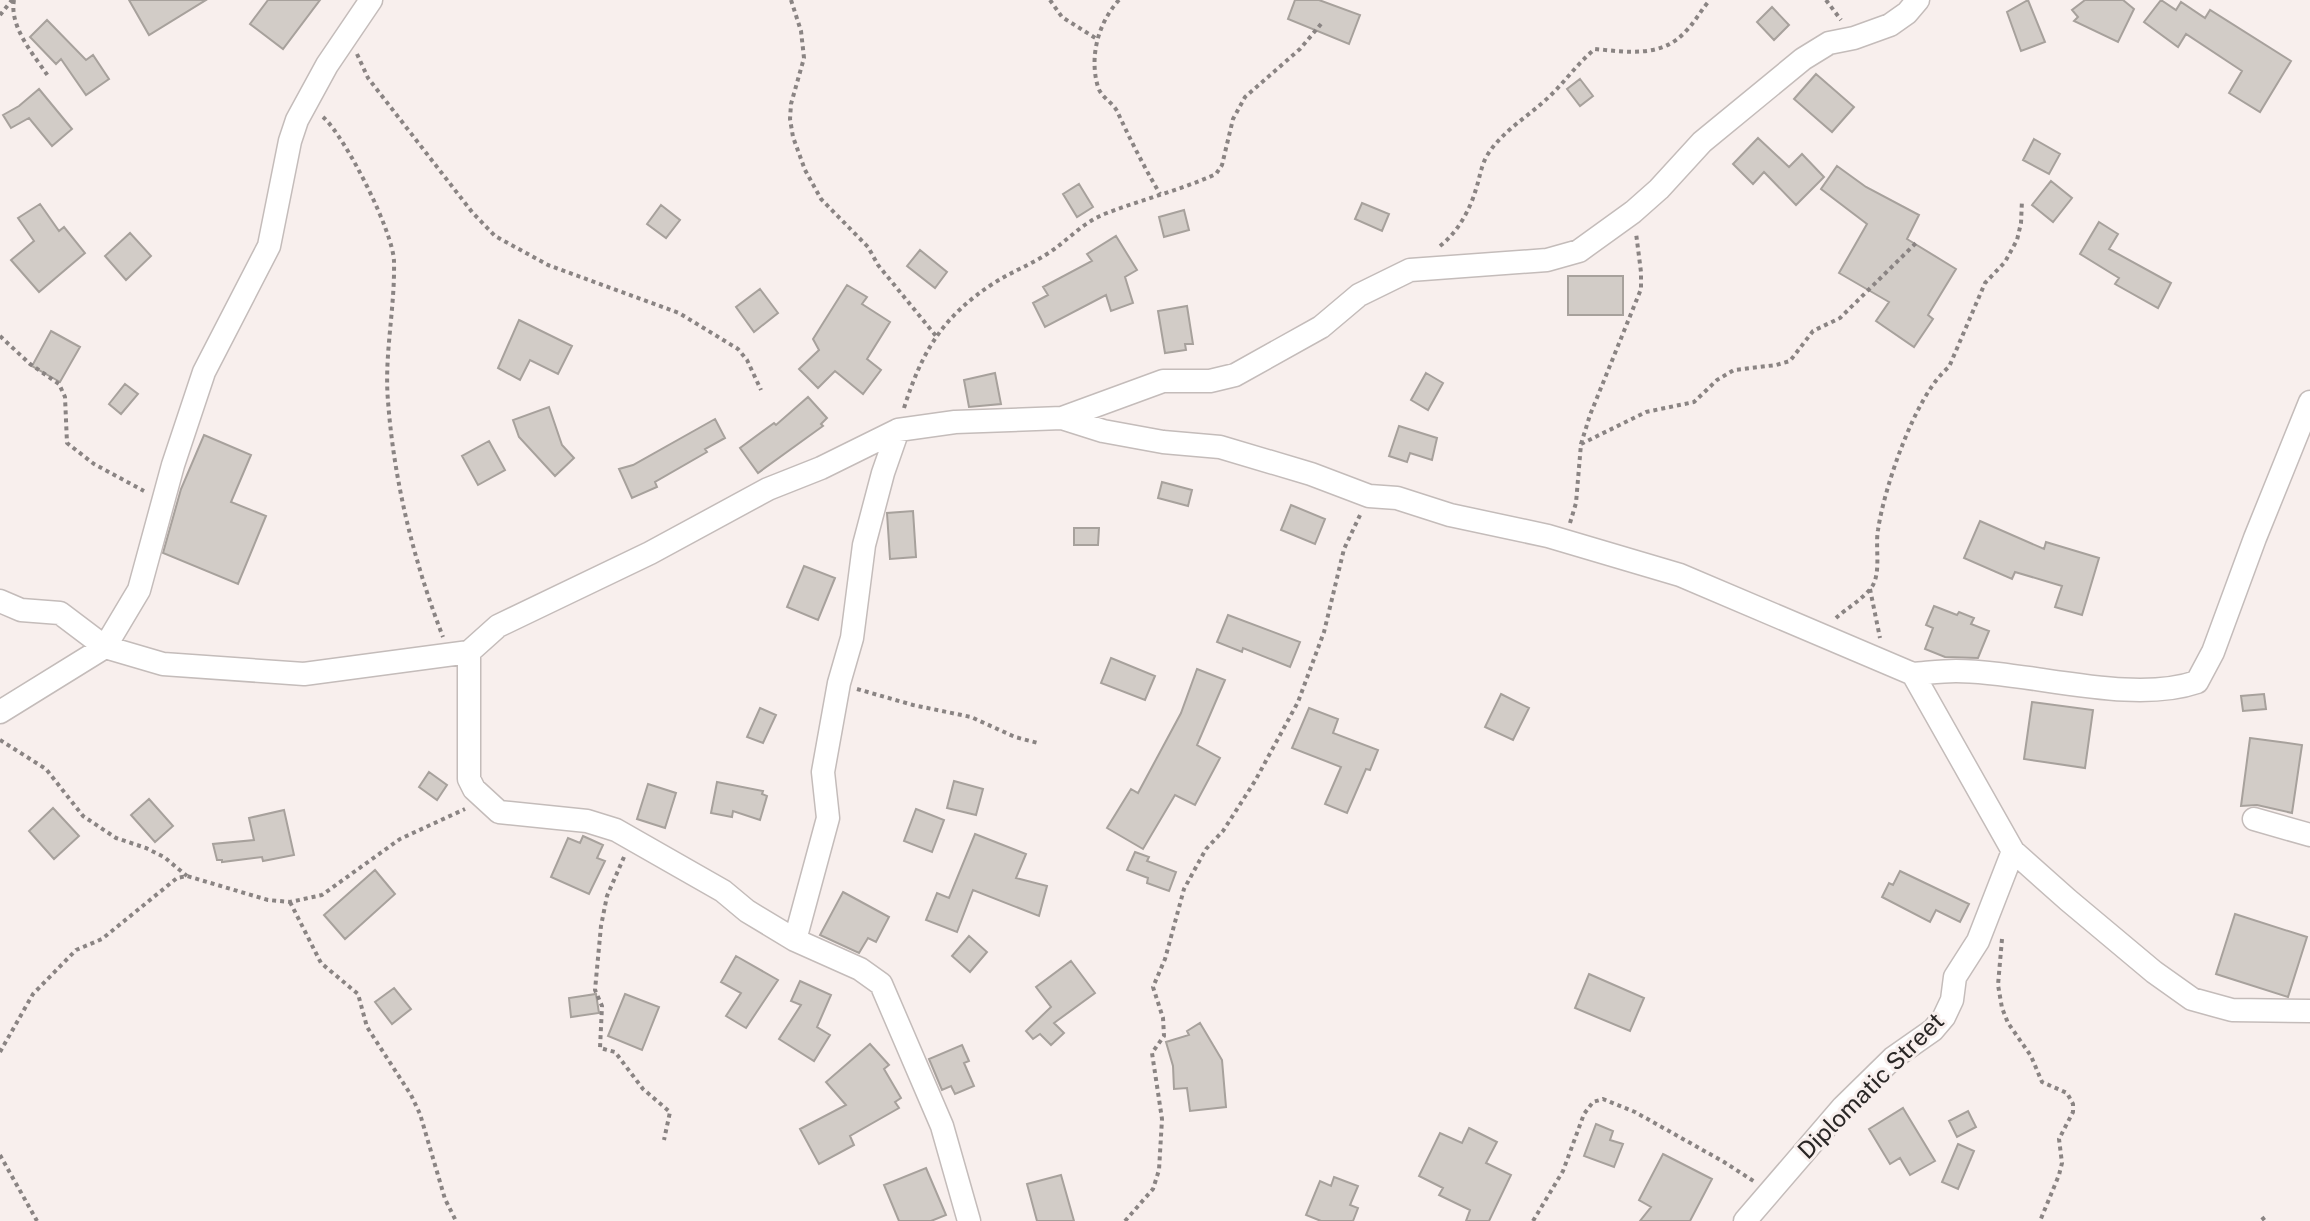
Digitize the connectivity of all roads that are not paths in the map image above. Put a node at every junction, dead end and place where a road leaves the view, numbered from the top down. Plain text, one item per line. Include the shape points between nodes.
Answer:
1 (371, 0) edge
2 (1918, 0) edge
3 (2310, 402) edge
4 (1062, 418) junction
5 (898, 430) junction
6 (0, 601) edge
7 (105, 647) junction
8 (459, 653) junction
9 (1913, 674) junction
10 (0, 712) edge
11 (2254, 819) dead end
12 (2310, 835) edge
13 (2013, 851) junction
14 (795, 940) junction
15 (2310, 1011) edge
16 (969, 1221) edge
17 (1745, 1221) edge

1 - 7 street via 306,103 290,141 269,246 204,372 139,590
2 - 4 street via 1890,25 1829,43 1803,59 1702,142 1633,212 1579,251 1547,260 1410,270 1359,295 1321,327 1235,375 1163,381
3 - 9 street via 2197,682 2163,690 1957,671
4 - 5 street
4 - 9 street via 1103,431 1220,447 1369,496 1397,498 1680,575
5 - 8 street via 768,489 498,626
5 - 14 street via 864,545 852,638 823,772 828,818
6 - 7 street via 21,610 60,613
7 - 8 street via 163,664 304,674
7 - 10 street
8 - 14 street via 469,779 499,812 587,821 616,830 723,891
9 - 13 street
11 - 12 street
13 - 15 street via 2192,999 2232,1010
13 - 17 street, Diplomatic Street via 1978,941 1955,977 1944,1017 1843,1107
14 - 16 street via 881,984 942,1126

